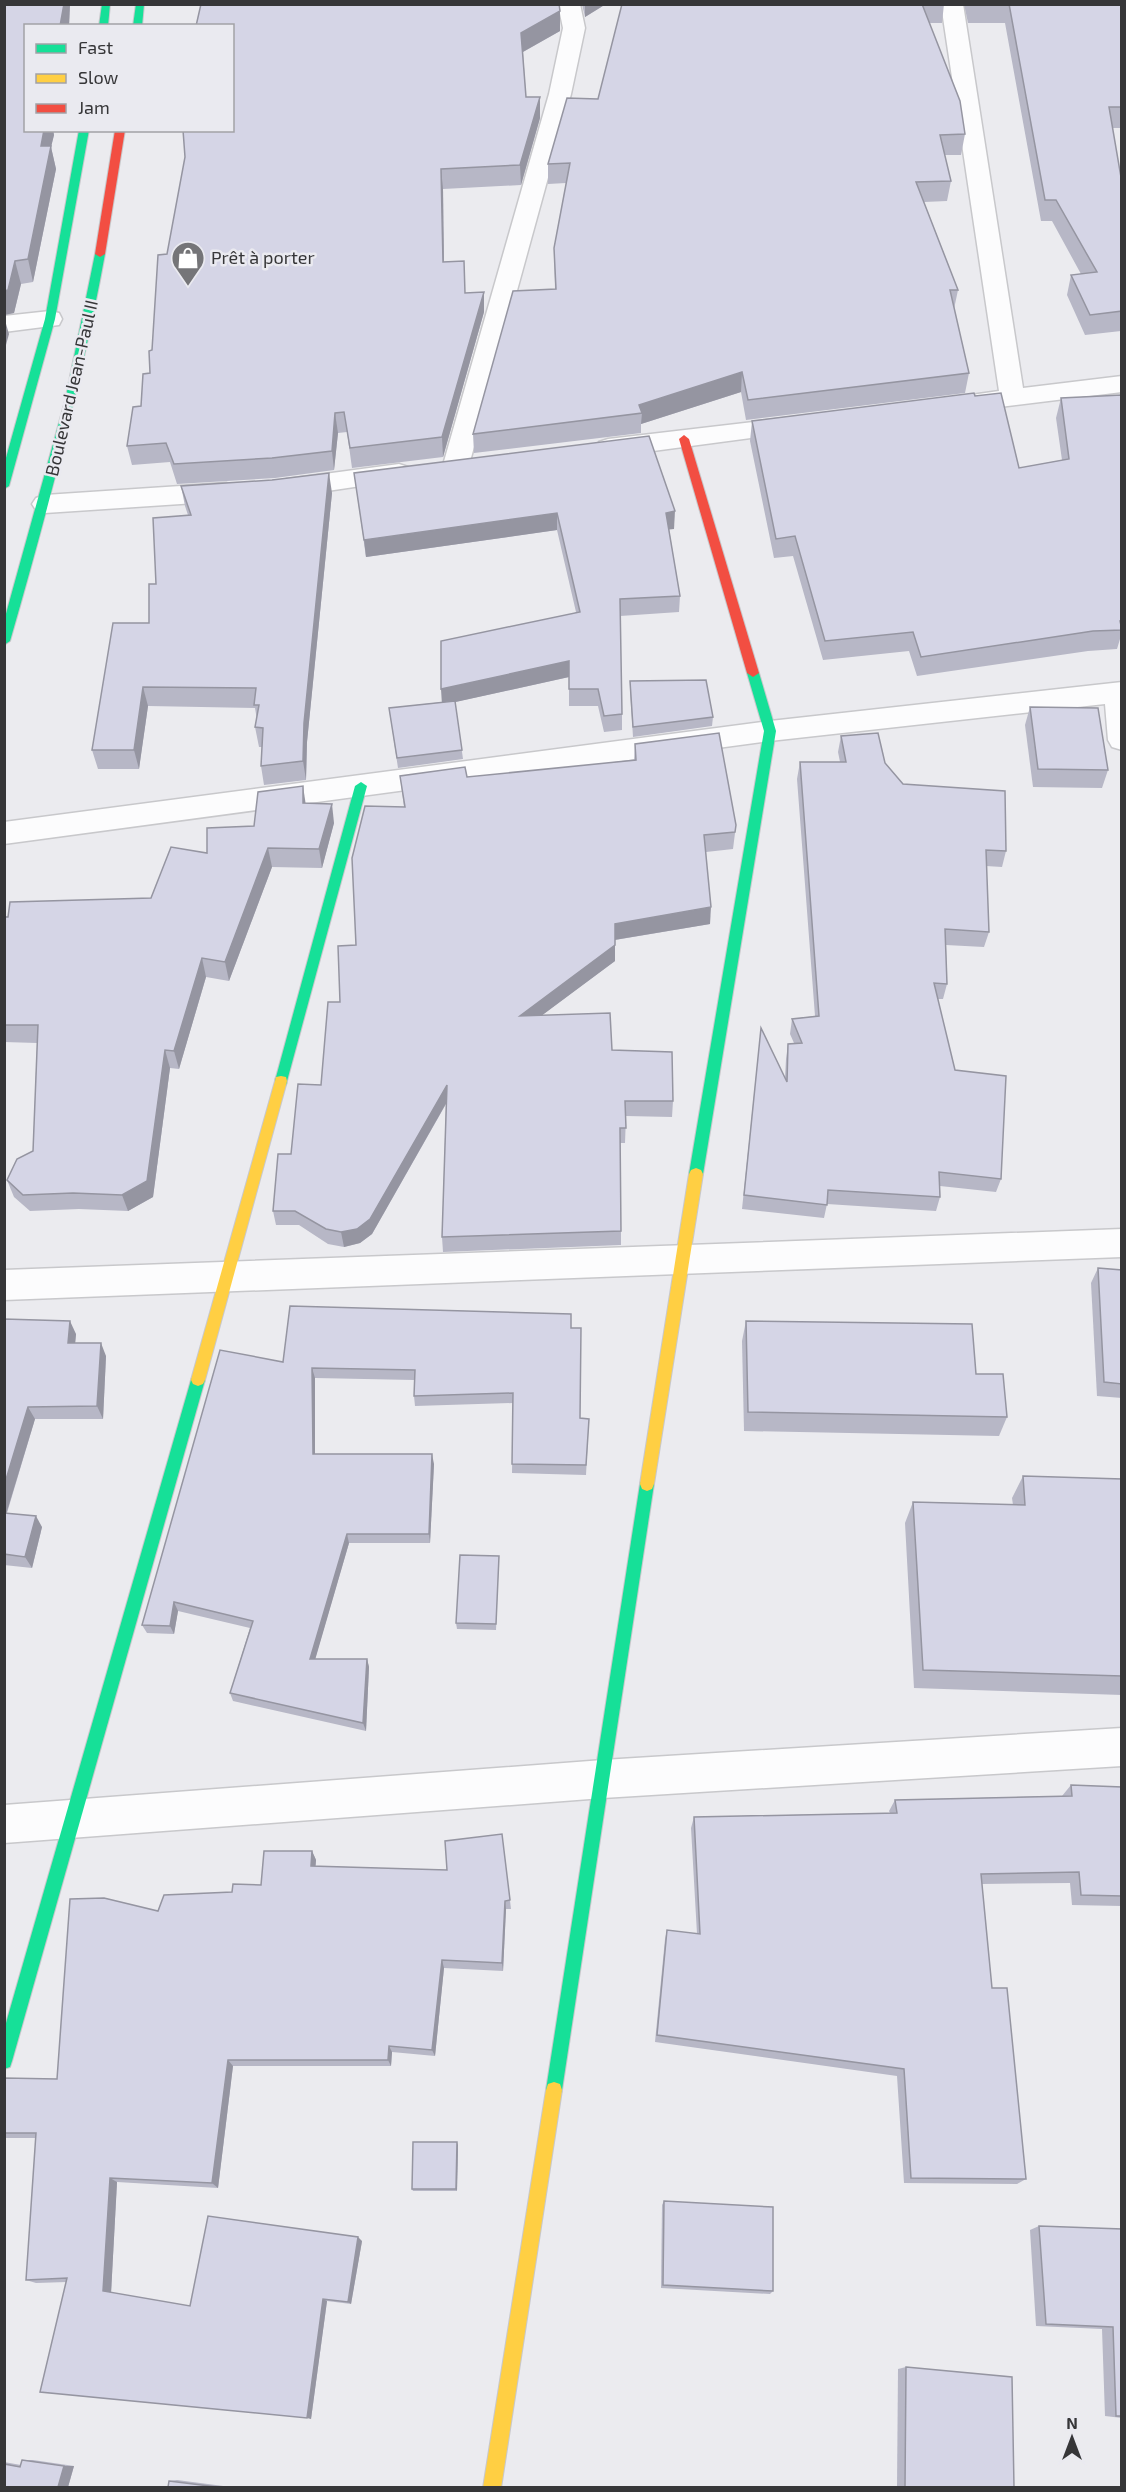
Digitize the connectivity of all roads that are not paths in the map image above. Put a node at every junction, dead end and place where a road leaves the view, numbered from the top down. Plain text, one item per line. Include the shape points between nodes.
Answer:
1 (106, 4) edge
2 (140, 4) edge
3 (569, 4) edge
4 (952, 4) edge
5 (103, 24) edge
6 (137, 24) edge
7 (84, 132) edge
8 (120, 132) edge
9 (50, 319) junction
10 (4, 324) edge
11 (1122, 384) edge
12 (1012, 398) junction
13 (930, 408) edge
14 (824, 421) edge
15 (684, 439) junction
16 (581, 451) edge
17 (4, 486) edge
18 (45, 504) junction
19 (4, 641) edge
20 (1120, 693) edge
21 (770, 731) junction
22 (1122, 740) edge
23 (361, 786) junction
24 (4, 833) edge
25 (1122, 1243) edge
26 (682, 1261) junction
27 (227, 1278) junction
28 (4, 1285) edge
29 (1122, 1747) edge
30 (603, 1779) junction
31 (73, 1820) junction
32 (4, 1824) edge
33 (4, 2061) edge
34 (492, 2487) edge

1 - 5 street
2 - 6 street
3 - 18 street via 574,28 560,94 447,466 258,490
4 - 12 street
7 - 9 street, Boulevard Jean-Paul II
8 - 18 street, Boulevard Jean-Paul II via 92,300
9 - 10 street
9 - 17 street, Boulevard Jean-Paul II
11 - 12 street
12 - 13 street
14 - 15 street
15 - 16 street
15 - 21 street
18 - 19 street, Boulevard Jean-Paul II
20 - 21 street
20 - 22 street
21 - 23 street
21 - 26 street
23 - 24 street
23 - 27 street
25 - 26 street
26 - 27 street
26 - 30 street
27 - 28 street
27 - 31 street
29 - 30 street
30 - 31 street
30 - 34 street
31 - 32 street
31 - 33 street

